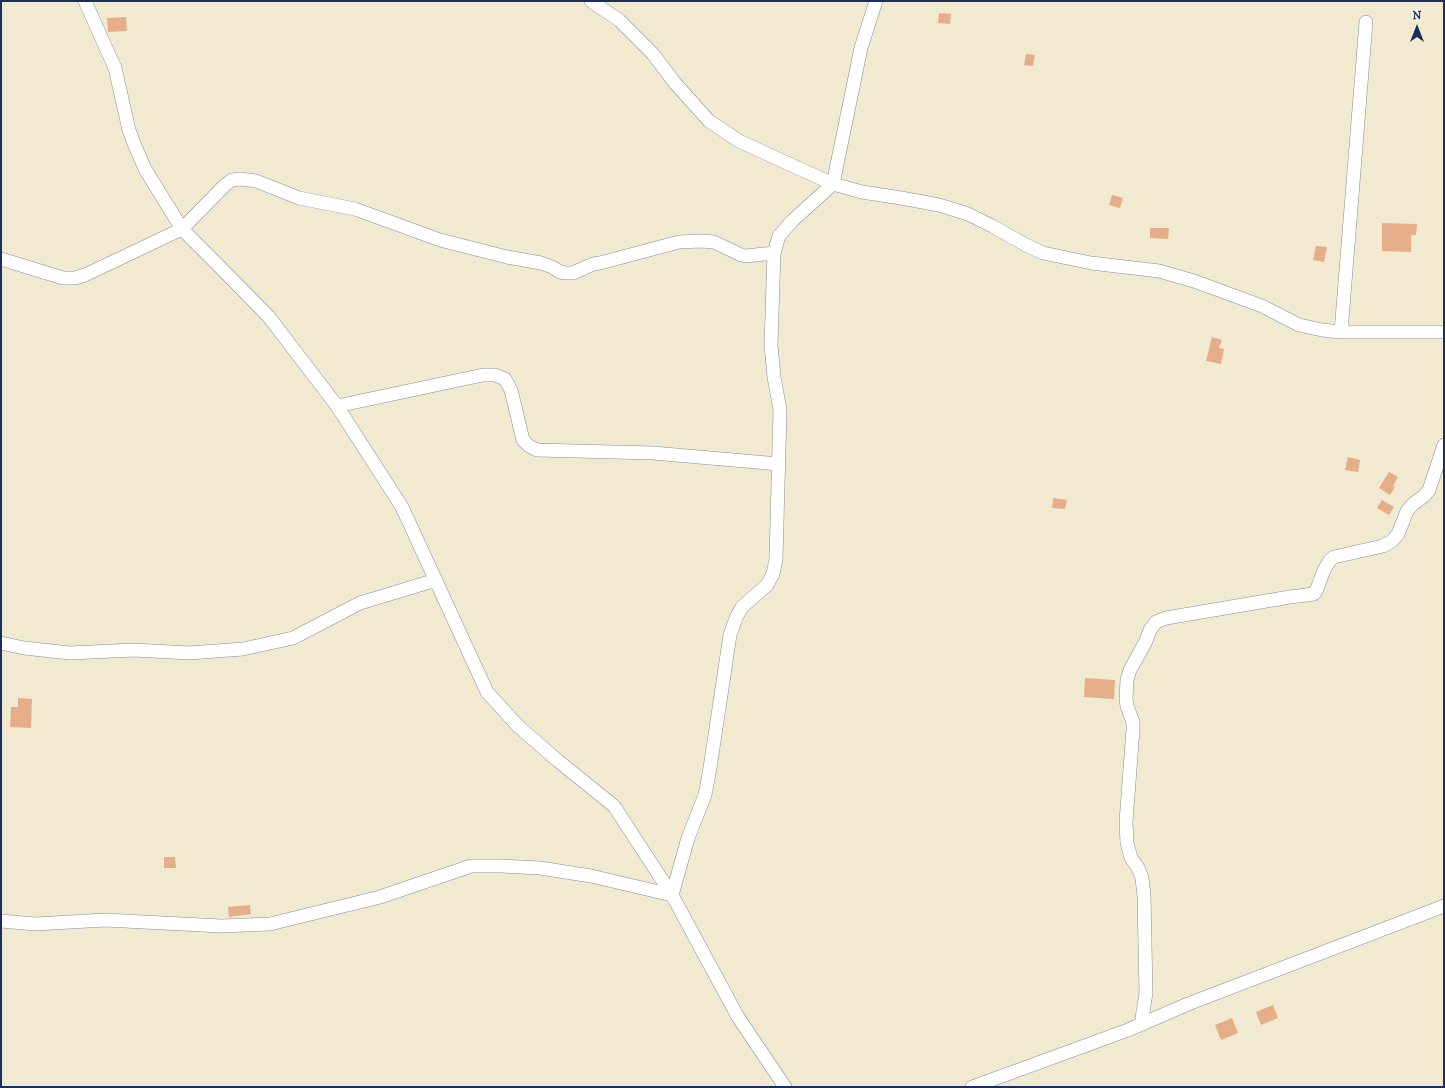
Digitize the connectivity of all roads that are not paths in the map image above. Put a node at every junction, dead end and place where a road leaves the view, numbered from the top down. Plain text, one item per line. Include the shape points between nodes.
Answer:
1 (85, 1) edge
2 (591, 1) edge
3 (876, 1) edge
4 (1366, 22) dead end
5 (833, 184) junction
6 (182, 229) junction
7 (774, 253) junction
8 (1, 259) edge
9 (1341, 332) junction
10 (1444, 332) edge
11 (337, 406) junction
12 (1444, 445) edge
13 (779, 464) junction
14 (436, 580) junction
15 (1, 643) edge
16 (672, 895) junction
17 (1444, 906) edge
18 (1, 921) edge
19 (1143, 1024) junction
20 (785, 1087) edge
21 (972, 1087) edge

1 - 6 street via 115,68 135,146 145,169
2 - 5 street via 619,20 653,54 709,121 739,141
3 - 5 street via 861,48
4 - 9 street
5 - 7 street via 783,231
5 - 9 street via 862,192 939,205 974,217 1043,253 1091,263 1159,271 1194,280 1262,306 1299,325
6 - 7 street via 225,185 232,180 240,179 256,180 299,198 355,208 440,240 541,263 566,273 679,242 714,242 746,256
6 - 8 street via 75,278 63,278
6 - 11 street via 269,317
7 - 13 street via 771,345 780,410
9 - 10 street
11 - 13 street via 483,375 495,375 505,380 511,390 523,440 537,450 653,453
11 - 14 street via 402,507
12 - 19 street via 1430,490 1407,511 1398,534 1392,541 1383,546 1334,557 1324,570 1314,594 1166,618 1156,622 1150,630 1130,670 1126,699 1133,722 1126,822 1127,843 1131,858 1142,878 1144,896 1146,993
13 - 16 street via 776,559 773,574 767,585 742,607 730,635 705,795 688,838
14 - 15 street via 360,603 293,638 243,649 189,654 134,650 70,653
14 - 16 street via 487,692 518,726 614,806
16 - 18 street via 591,876 540,868 471,866 380,897 270,924 221,926 104,920 35,924
16 - 20 street via 738,1017
17 - 19 street
19 - 21 street

